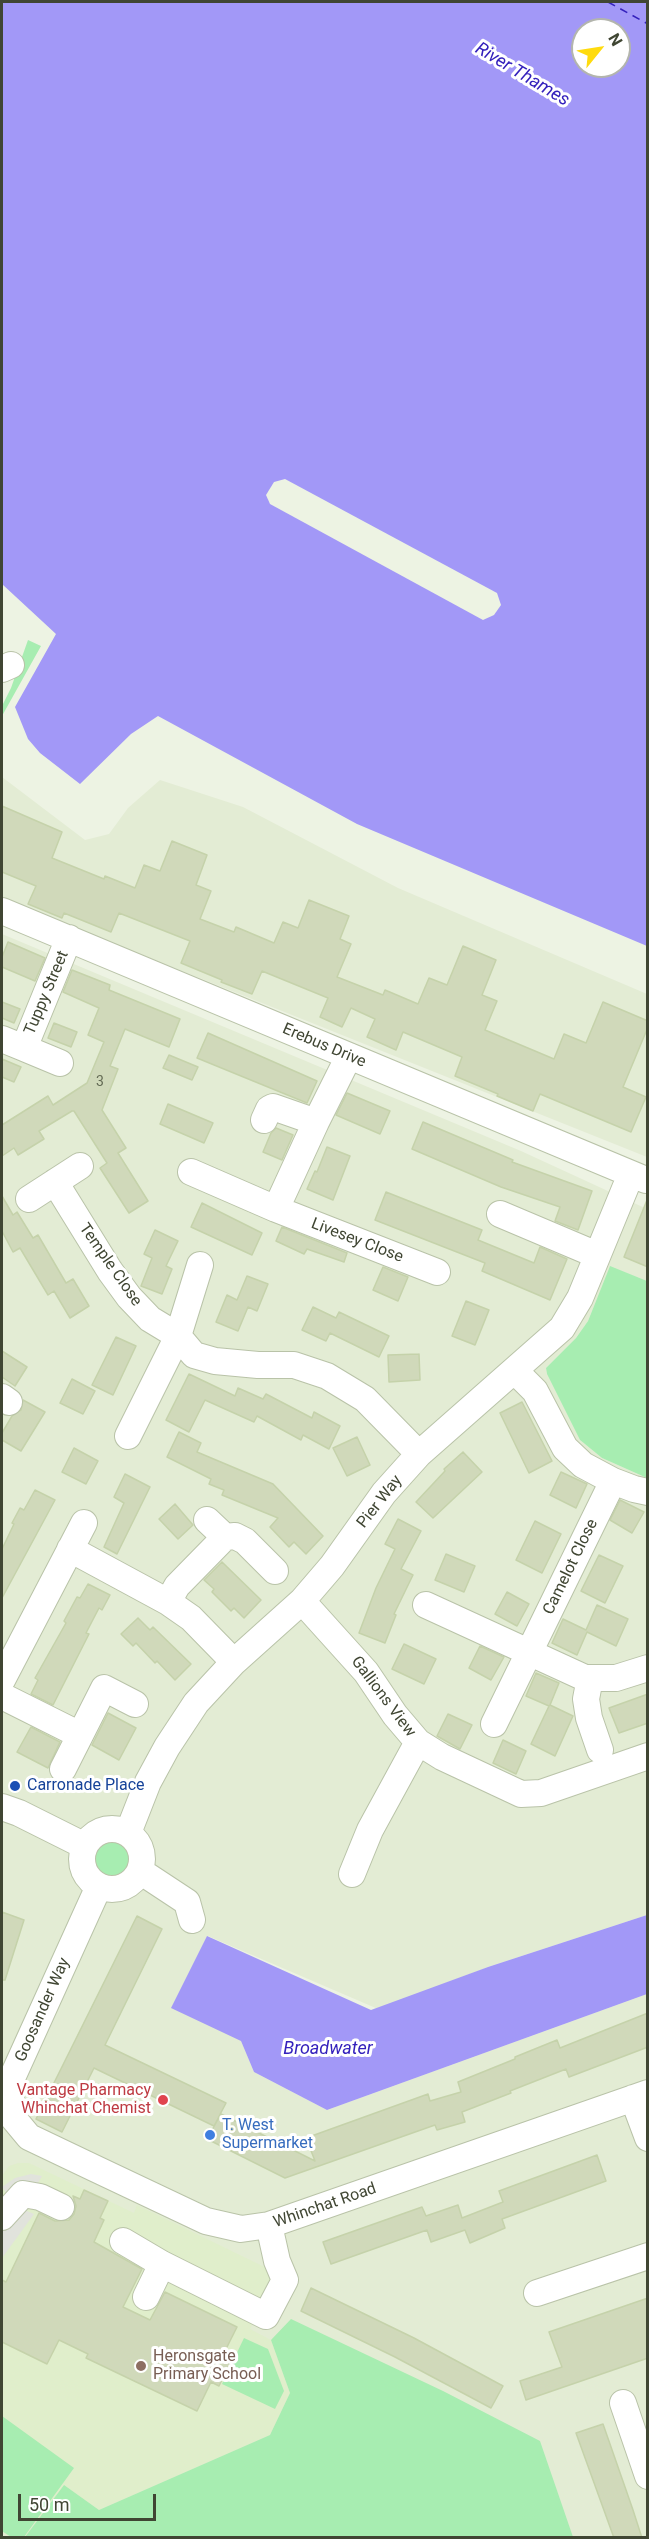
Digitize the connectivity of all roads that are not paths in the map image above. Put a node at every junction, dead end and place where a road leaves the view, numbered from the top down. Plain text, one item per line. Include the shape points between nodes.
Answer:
1 (2, 910) edge
2 (69, 938) junction
3 (13, 1044) edge
4 (349, 1056) junction
5 (60, 1063) dead end
6 (264, 1120) dead end
7 (316, 1122) junction
8 (80, 1166) dead end
9 (191, 1172) dead end
10 (639, 1177) edge
11 (55, 1182) junction
12 (29, 1199) dead end
13 (276, 1209) junction
14 (500, 1214) dead end
15 (597, 1255) junction
16 (200, 1266) dead end
17 (437, 1272) dead end
18 (178, 1336) junction
19 (515, 1371) junction
20 (128, 1436) dead end
21 (419, 1454) junction
22 (613, 1480) junction
23 (648, 1492) edge
24 (84, 1523) dead end
25 (70, 1549) junction
26 (275, 1571) dead end
27 (302, 1601) junction
28 (168, 1602) junction
29 (426, 1605) dead end
30 (528, 1653) junction
31 (234, 1662) junction
32 (648, 1668) edge
33 (590, 1678) junction
34 (2, 1680) edge
35 (2, 1696) edge
36 (135, 1704) dead end
37 (494, 1724) dead end
38 (80, 1735) junction
39 (418, 1742) junction
40 (600, 1750) dead end
41 (648, 1756) edge
42 (63, 1769) dead end
43 (2, 1807) edge
44 (128, 1833) junction
45 (86, 1846) junction
46 (140, 1871) junction
47 (352, 1874) dead end
48 (99, 1886) junction
49 (192, 1920) dead end
50 (640, 2096) edge
51 (8, 2126) edge
52 (648, 2138) edge
53 (61, 2206) dead end
54 (3, 2212) edge
55 (269, 2225) junction
56 (123, 2241) dead end
57 (648, 2256) edge
58 (162, 2264) junction
59 (537, 2293) dead end
60 (146, 2297) dead end
61 (623, 2403) dead end
62 (646, 2464) edge

1 - 2 street, Erebus Drive
2 - 3 street, Tuppy Street
2 - 4 street, Erebus Drive
3 - 5 street, Tuppy Street
4 - 7 street
4 - 10 street, Erebus Drive
6 - 7 street via 273,1107
7 - 13 street
8 - 11 street
9 - 13 street, Livesey Close
10 - 15 street, Pier Way
11 - 12 street
11 - 18 street, Temple Close via 129,1296 150,1319
13 - 17 street, Livesey Close
14 - 15 street
15 - 19 street, Pier Way via 572,1315
16 - 18 street
18 - 20 street
18 - 21 street, Temple Close via 194,1355 258,1365 294,1365 327,1376 365,1399
19 - 21 street, Pier Way
19 - 22 street via 535,1392 565,1448 583,1465
21 - 27 street, Pier Way via 384,1493
22 - 23 street
22 - 30 street, Camelot Close
24 - 25 street
25 - 28 street
25 - 34 street
26 - 28 street via 245,1541 216,1528
27 - 31 street, Pier Way
27 - 39 street, Gallions View via 366,1672
28 - 31 street via 191,1618
29 - 30 street
30 - 33 street
30 - 37 street, Camelot Close
31 - 44 street, Pier Way via 196,1703 177,1732 148,1782
32 - 33 street via 616,1678
33 - 40 street via 586,1699
35 - 38 street
36 - 38 street via 104,1688
38 - 42 street
39 - 41 street, Gallions View via 520,1794 541,1792
39 - 47 street via 370,1830
43 - 45 street
44 - 45 street via 99,1832
44 - 46 street via 141,1850
45 - 48 street via 83,1864
46 - 48 street via 128,1885
46 - 49 street via 187,1902
48 - 51 street, Goosander Way via 12,2078
50 - 52 street
50 - 55 street, Whinchat Road
51 - 55 street, Whinchat Road via 206,2221 241,2229
53 - 54 street via 23,2194
55 - 58 street via 285,2280 266,2316
56 - 58 street
57 - 59 street
58 - 60 street
61 - 62 street

